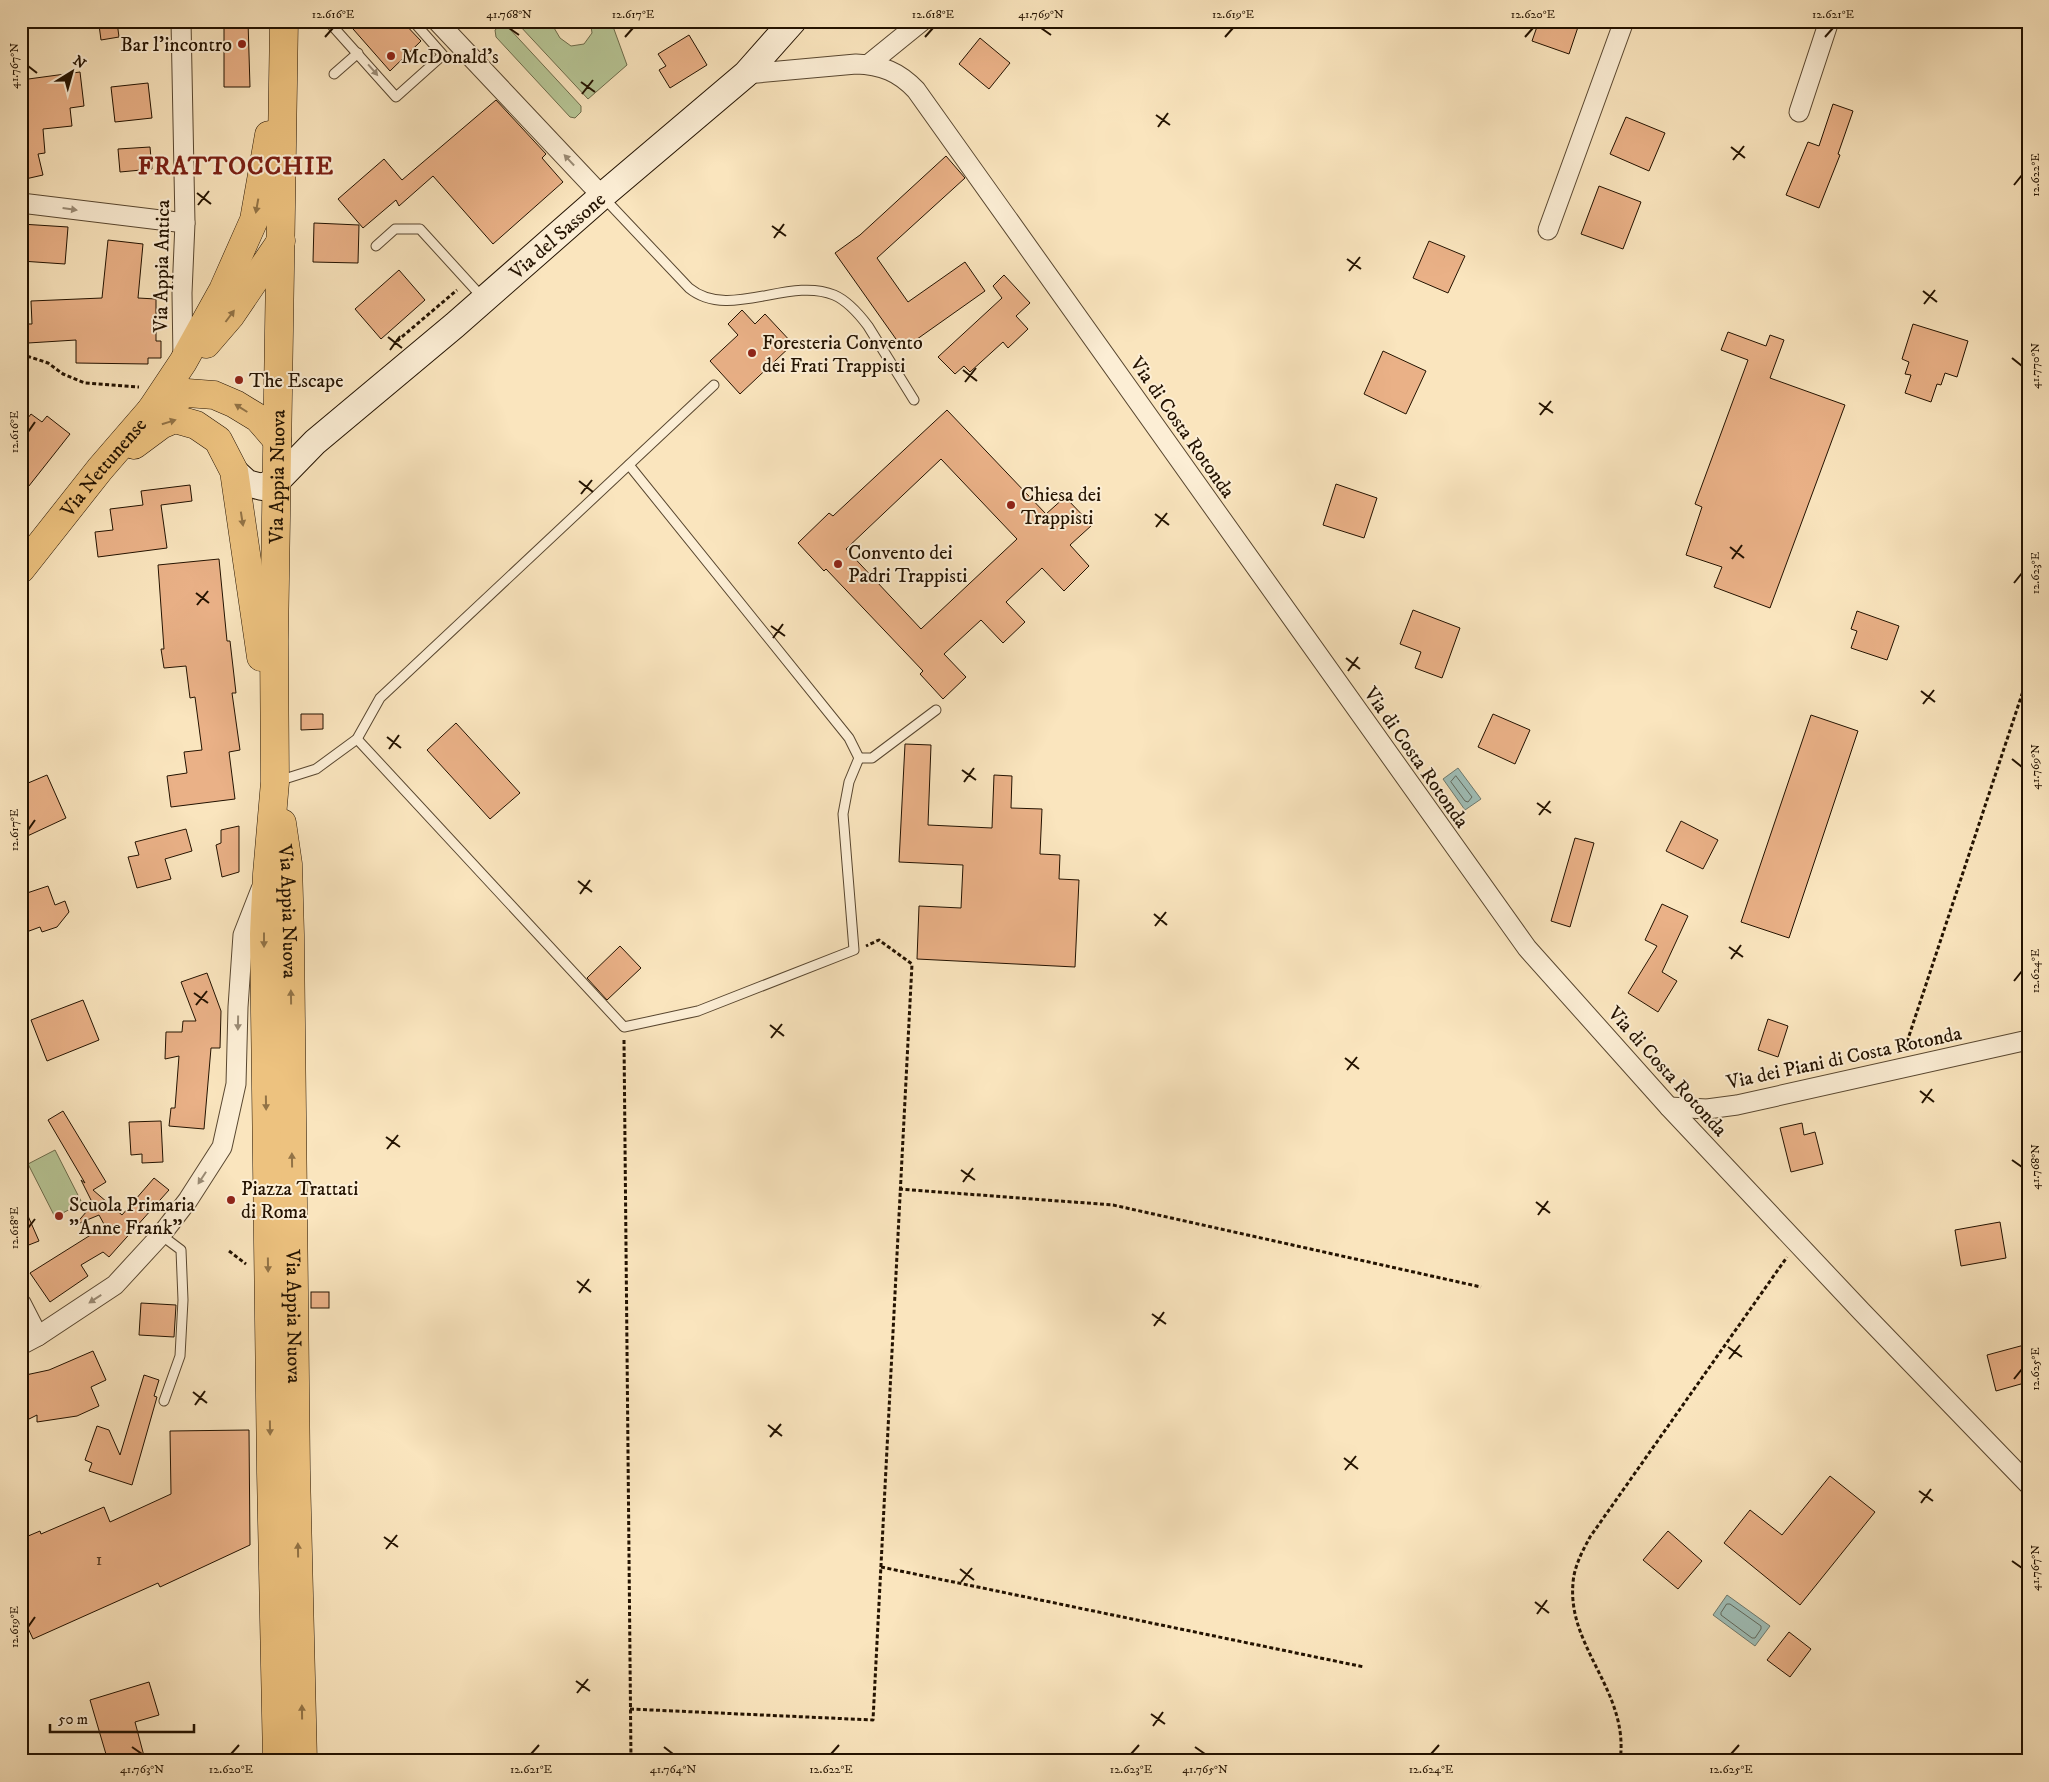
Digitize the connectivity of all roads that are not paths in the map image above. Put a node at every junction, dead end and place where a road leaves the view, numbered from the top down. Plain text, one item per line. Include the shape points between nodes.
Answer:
1 (180, 21) edge
2 (284, 21) edge
3 (328, 21) edge
4 (413, 21) edge
5 (438, 21) edge
6 (922, 21) edge
7 (1624, 21) edge
8 (1829, 21) edge
9 (787, 24) edge
10 (358, 54) junction
11 (283, 55) junction
12 (869, 64) junction
13 (334, 74) dead end
14 (746, 74) junction
15 (1799, 112) dead end
16 (602, 196) junction
17 (21, 203) edge
18 (185, 223) junction
19 (1548, 230) dead end
20 (281, 241) junction
21 (376, 246) dead end
22 (476, 290) junction
23 (183, 362) junction
24 (714, 385) dead end
25 (158, 400) junction
26 (914, 400) dead end
27 (277, 440) junction
28 (315, 442) junction
29 (629, 465) junction
30 (100, 469) junction
31 (234, 470) junction
32 (278, 480) junction
33 (21, 569) edge
34 (936, 710) dead end
35 (276, 733) junction
36 (357, 739) junction
37 (859, 758) junction
38 (275, 782) junction
39 (267, 874) junction
40 (2028, 1040) edge
41 (1669, 1107) junction
42 (161, 1235) junction
43 (21, 1303) edge
44 (38, 1336) junction
45 (21, 1345) edge
46 (164, 1401) dead end
47 (2028, 1484) edge
48 (276, 1761) edge
49 (303, 1761) edge

1 - 18 street, Via Appia Antica
2 - 11 main road, Via Appia Nuova
3 - 10 lane
10 -> 4 lane via 396,97 443,55
16 -> 5 street
6 - 12 street
7 - 19 street
8 - 15 street
9 - 14 main road, Via del Sassone
10 - 13 lane
11 - 20 main road, Via Appia Nuova
11 -> 23 main road via 254,220 223,290
12 - 14 street, Via di Costa Rotonda
12 - 41 street, Via di Costa Rotonda via 900,76 923,98 1509,925
14 - 16 main road, Via del Sassone
16 - 22 main road, Via del Sassone
16 - 26 lane via 689,288 704,298 720,301 814,291 834,295 844,301 861,316
17 -> 18 street
18 - 23 street, Via Appia Antica
23 -> 20 main road via 208,342 231,316
20 - 27 main road, Via Appia Nuova
21 - 22 lane via 395,229 420,229
22 - 28 main road, Via del Sassone
23 - 25 main road, Via Nettunense
24 - 29 lane
27 -> 25 main road via 258,418 214,395 187,393
25 - 30 main road, Via Nettunense
27 - 28 main road via 289,446
27 - 32 main road, Via Appia Nuova
28 - 32 main road, Via del Sassone
29 - 36 lane via 380,698
29 - 37 lane via 849,738
30 -> 31 main road via 161,425 175,420 196,425 218,440
30 - 33 main road, Via Nettunense
31 - 32 main road via 247,483 262,486
31 -> 35 main road via 259,648
32 - 35 main road, Via Appia Nuova via 274,641
34 - 37 lane via 872,758
35 - 38 main road, Via Appia Nuova
36 - 37 lane via 624,1027 698,1011 854,950 843,814 849,782
36 - 38 lane via 316,768
38 - 39 main road, Via Appia Nuova
49 -> 38 main road, Via Appia Nuova via 288,864
39 -> 42 street via 243,935 236,1084 222,1147
39 -> 48 main road, Via Appia Nuova via 264,934
40 - 41 street, Via dei Piani di Costa Rotonda via 1727,1107
41 - 47 street, Via di Costa Rotonda
42 -> 44 street via 115,1285
42 - 46 lane via 180,1250 183,1300 180,1356
43 - 44 street
44 - 45 street

